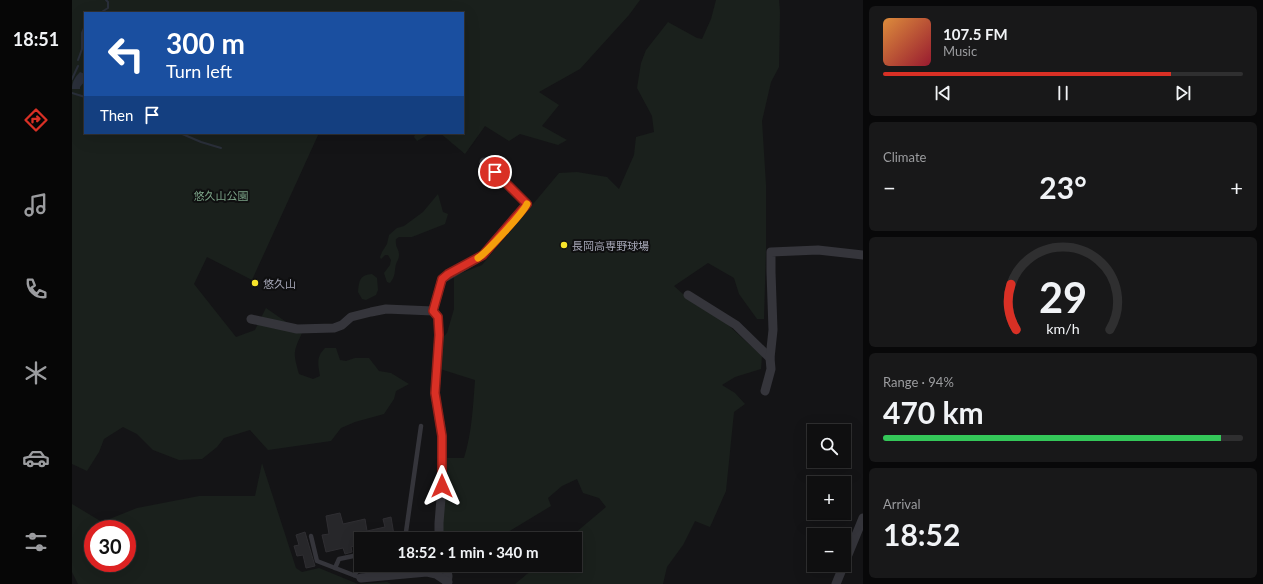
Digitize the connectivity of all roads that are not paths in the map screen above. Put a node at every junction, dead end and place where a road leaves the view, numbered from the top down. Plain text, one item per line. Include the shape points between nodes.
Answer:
1 (484, 162) dead end
2 (863, 255) edge
3 (688, 294) dead end
4 (433, 311) junction
5 (251, 319) dead end
6 (770, 358) junction
7 (765, 391) dead end
8 (421, 426) dead end
9 (863, 518) edge
10 (406, 532) edge
11 (439, 532) edge
12 (311, 536) dead end
13 (354, 556) edge
14 (335, 568) junction
15 (359, 572) edge
16 (447, 572) edge
17 (358, 576) junction
18 (448, 583) edge
19 (836, 584) edge

1 - 4 street via 527,204 483,255 442,279
2 - 6 street via 818,250 771,252 773,330
3 - 6 street via 736,325
4 - 5 street via 386,309 351,317 334,328 297,330
4 - 11 street via 438,317 435,393 442,436
6 - 7 street via 771,369
8 - 10 lane
9 - 19 street
12 - 14 lane via 317,561
13 - 14 lane via 340,559
14 - 17 lane
15 - 17 lane
16 - 18 street
17 - 18 street via 427,572 436,574

